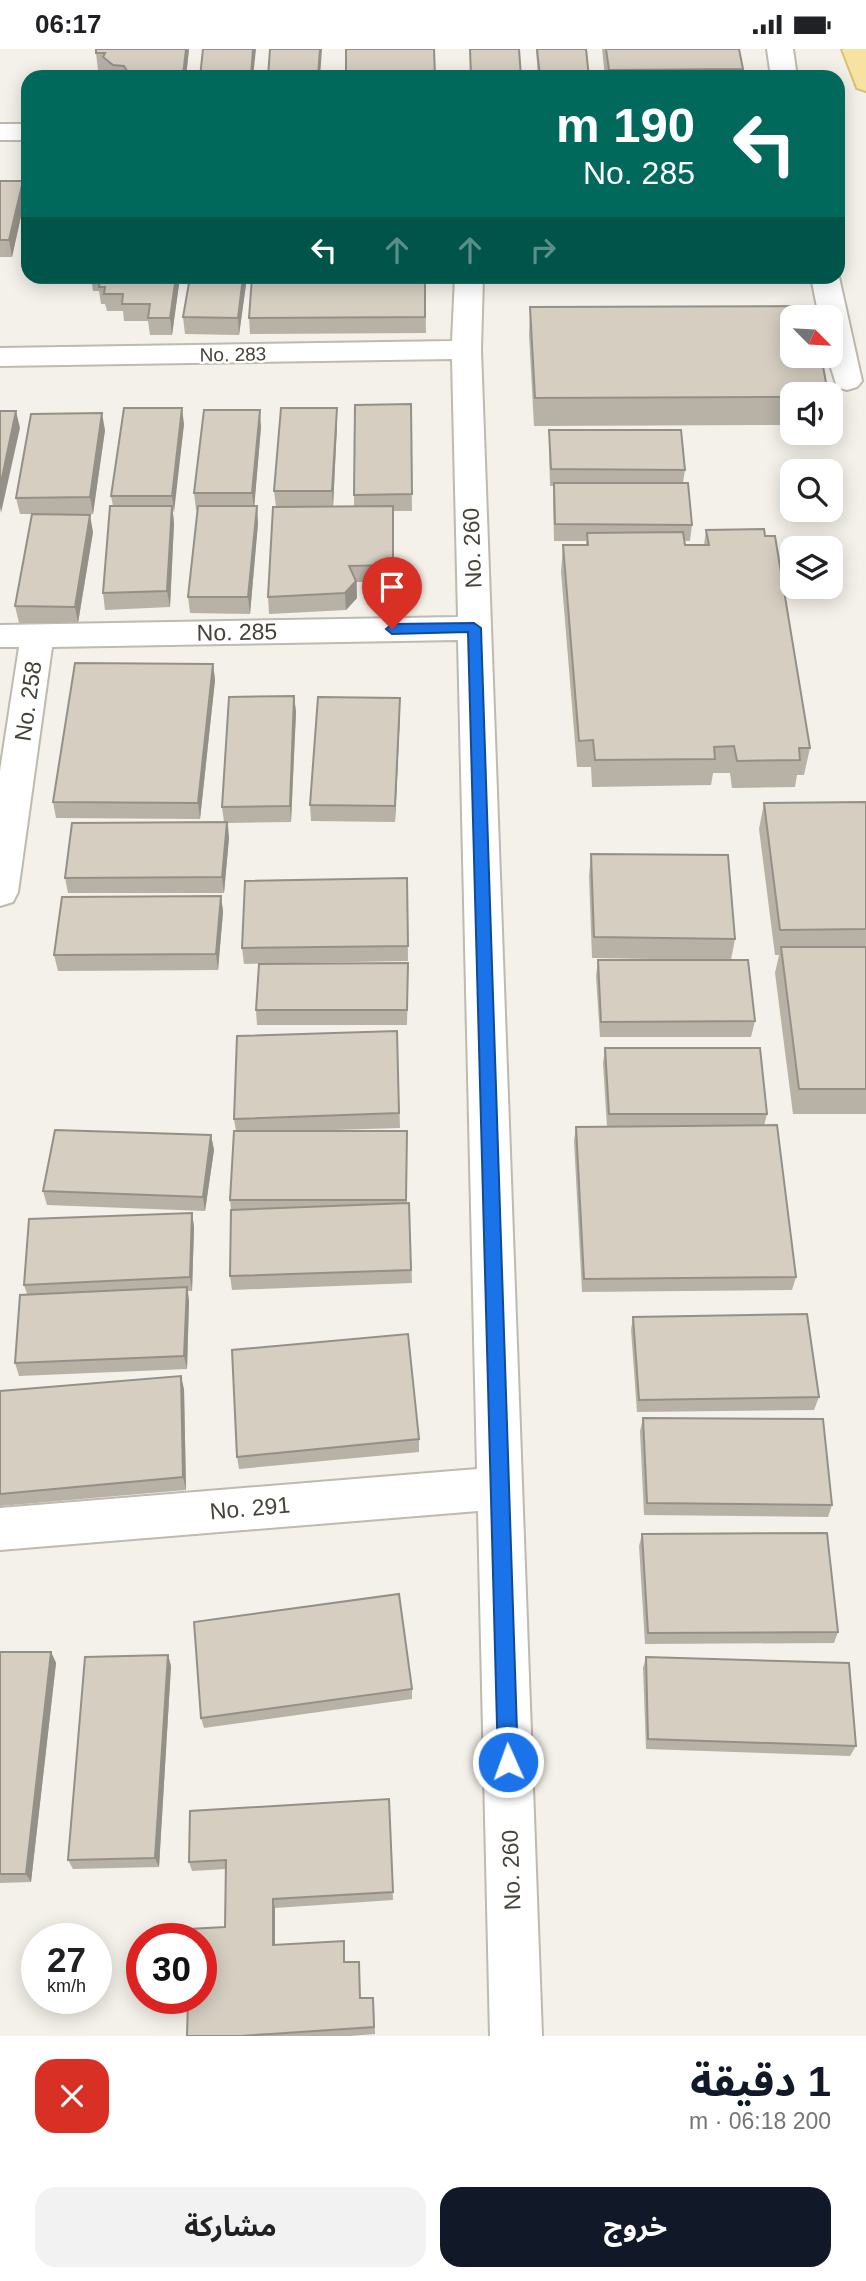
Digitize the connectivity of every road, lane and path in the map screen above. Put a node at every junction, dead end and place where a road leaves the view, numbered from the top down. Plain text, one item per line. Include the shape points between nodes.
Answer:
1 (780, 49) edge
2 (855, 49) edge
3 (784, 70) edge
4 (866, 83) edge
5 (0, 132) edge
6 (21, 132) edge
7 (468, 284) edge
8 (826, 284) edge
9 (466, 350) junction
10 (0, 357) edge
11 (847, 381) dead end
12 (474, 628) junction
13 (37, 635) junction
14 (0, 636) edge
15 (5, 822) edge
16 (0, 892) edge
17 (500, 1488) junction
18 (0, 1529) edge
19 (516, 2036) edge

1 - 3 street
2 - 4 main road
5 - 6 street
7 - 9 street, No. 260
8 - 11 street
9 - 10 street, No. 283
9 - 12 street, No. 260
12 - 13 street, No. 285
12 - 17 street, No. 260
13 - 14 street, No. 285
13 - 15 street, No. 258
15 - 16 street, No. 258
17 - 18 street, No. 291
17 - 19 street, No. 260

